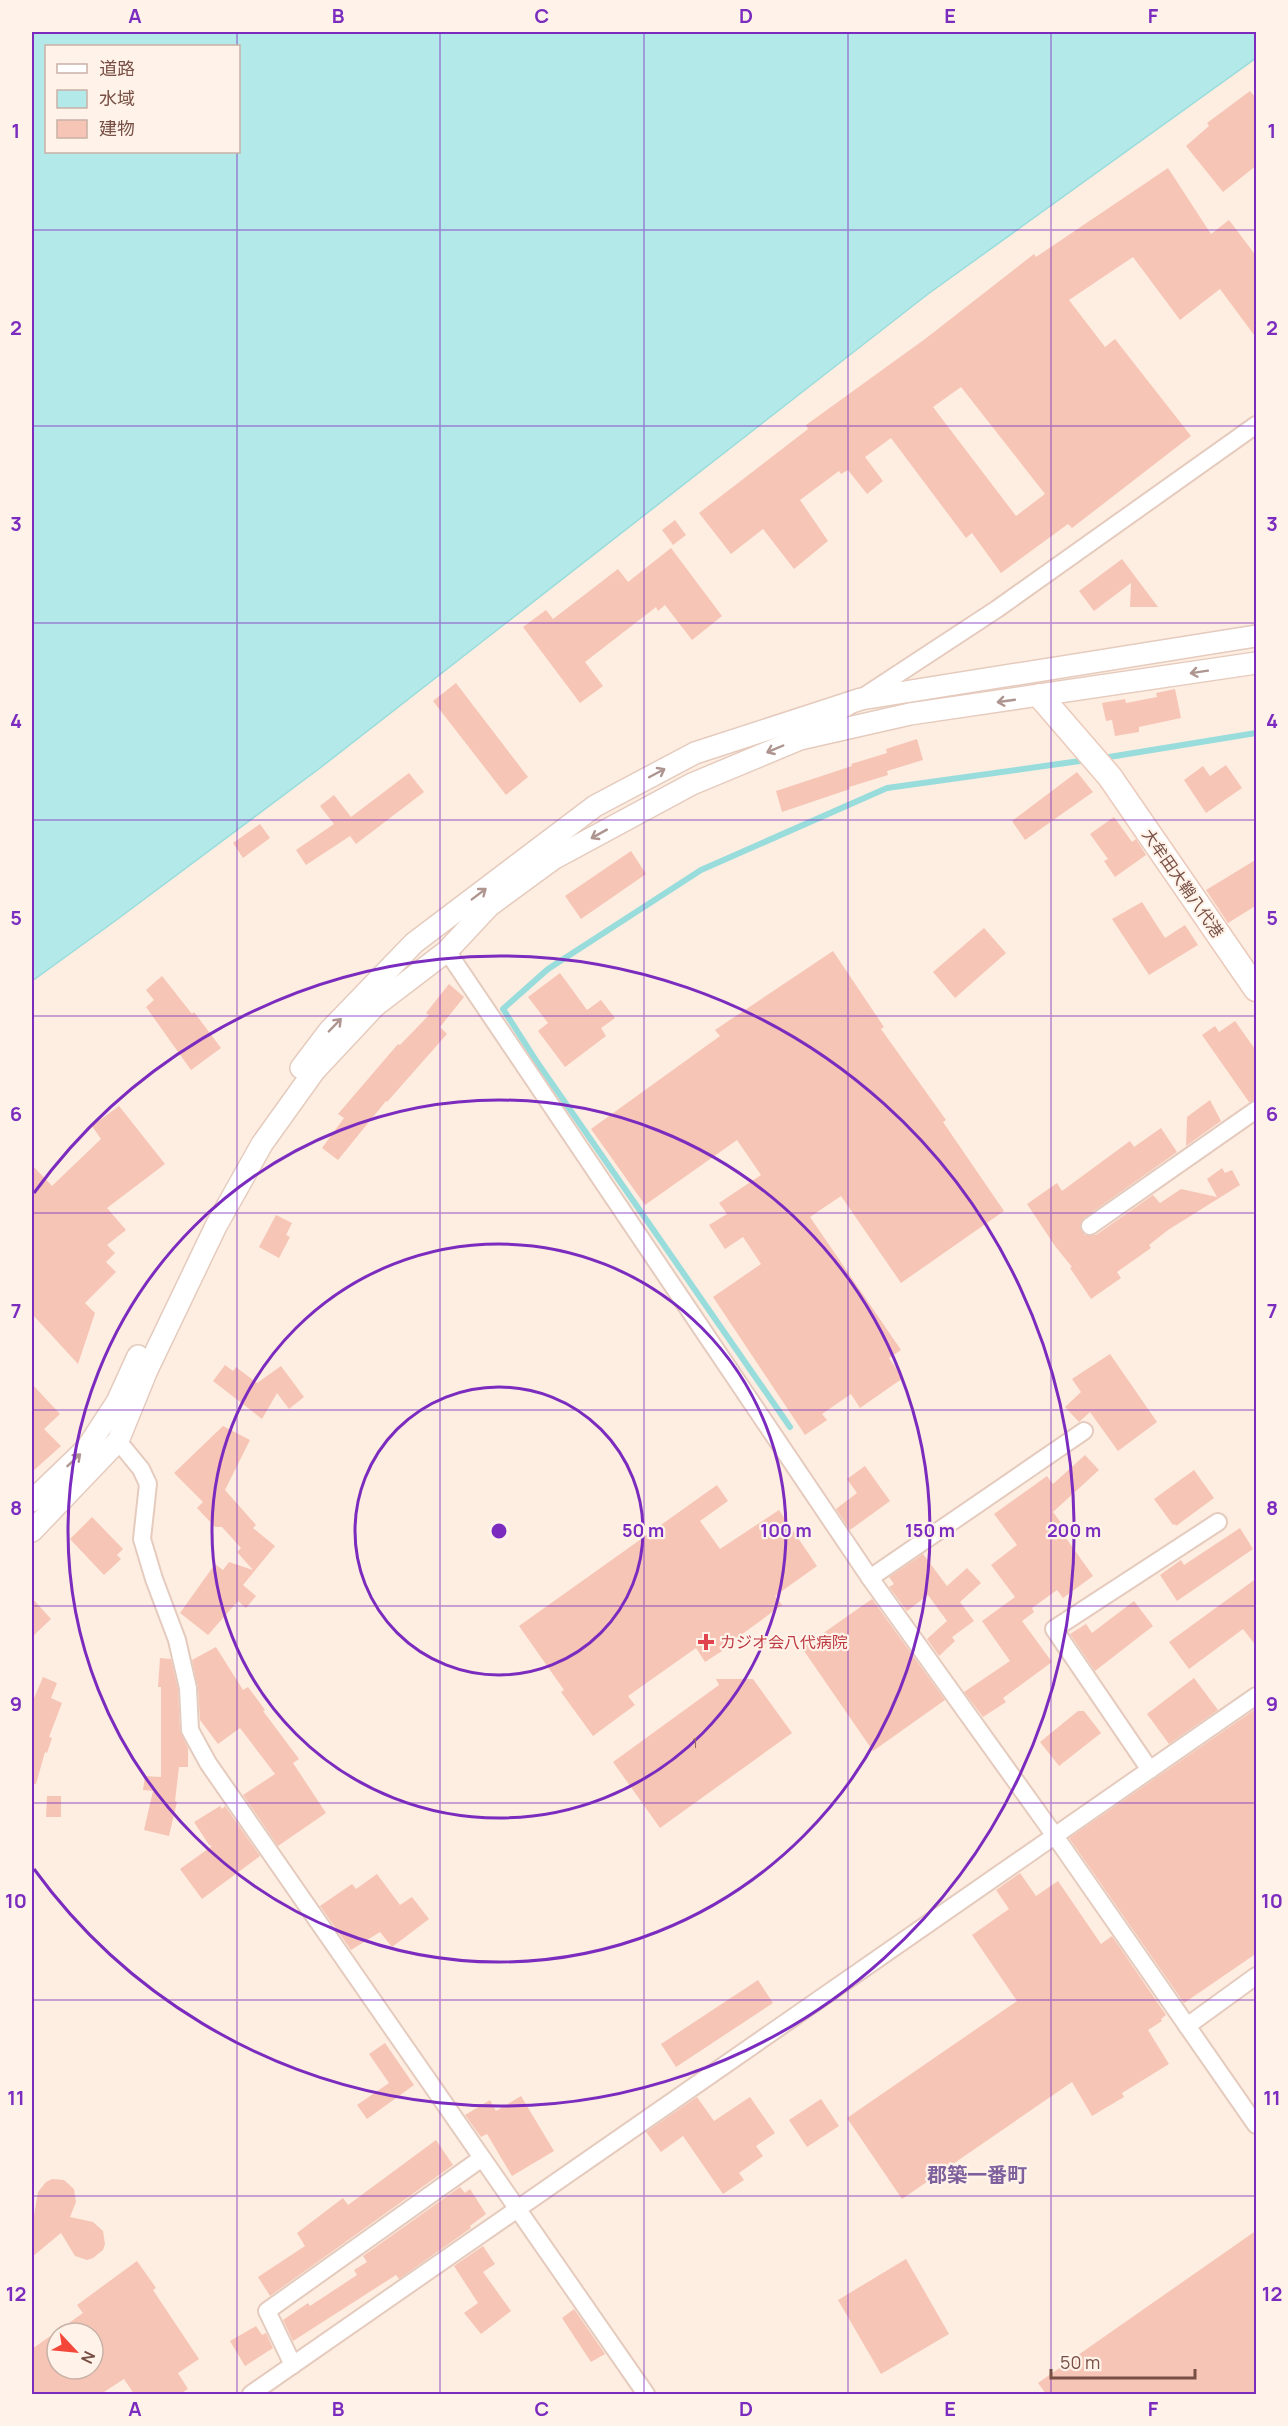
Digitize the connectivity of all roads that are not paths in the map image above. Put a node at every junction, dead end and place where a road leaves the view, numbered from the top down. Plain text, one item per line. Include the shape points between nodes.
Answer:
1 (1257, 425) edge
2 (1257, 636) edge
3 (1257, 663) edge
4 (1040, 696) junction
5 (861, 699) junction
6 (800, 739) junction
7 (447, 951) junction
8 (1257, 989) edge
9 (1257, 1110) edge
10 (1090, 1226) dead end
11 (1084, 1431) dead end
12 (118, 1441) junction
13 (32, 1501) edge
14 (1218, 1521) dead end
15 (32, 1531) edge
16 (870, 1578) junction
17 (1257, 1696) edge
18 (1150, 1770) junction
19 (1055, 1836) junction
20 (1257, 1976) edge
21 (1187, 2026) junction
22 (1257, 2125) edge
23 (482, 2158) junction
24 (517, 2209) junction
25 (293, 2365) junction
26 (251, 2394) edge
27 (646, 2394) edge

1 - 5 street via 997,609
2 - 5 street
3 -> 4 street
4 -> 6 street via 910,714
4 - 8 main road, 大牟田大鞘八代港 via 1110,777
5 - 6 street
13 -> 5 street via 87,1448 117,1402 200,1231 266,1115 329,1031 414,944 595,806 695,753
6 -> 7 street via 692,784 553,859 489,906
7 - 12 street via 375,1006 315,1070 262,1144 216,1226 147,1370
7 - 16 street
9 - 10 street
11 - 16 street
12 - 15 street
12 - 23 street via 148,1484 142,1539 177,1640 188,1688 190,1730 267,1851
14 - 18 street via 1054,1629
16 - 19 street
17 - 18 street
18 - 19 street
19 - 21 street
19 - 24 street
20 - 21 street
21 - 22 street
23 - 24 street
23 - 25 street via 267,2311
24 - 25 street
24 - 27 street
25 - 26 street

